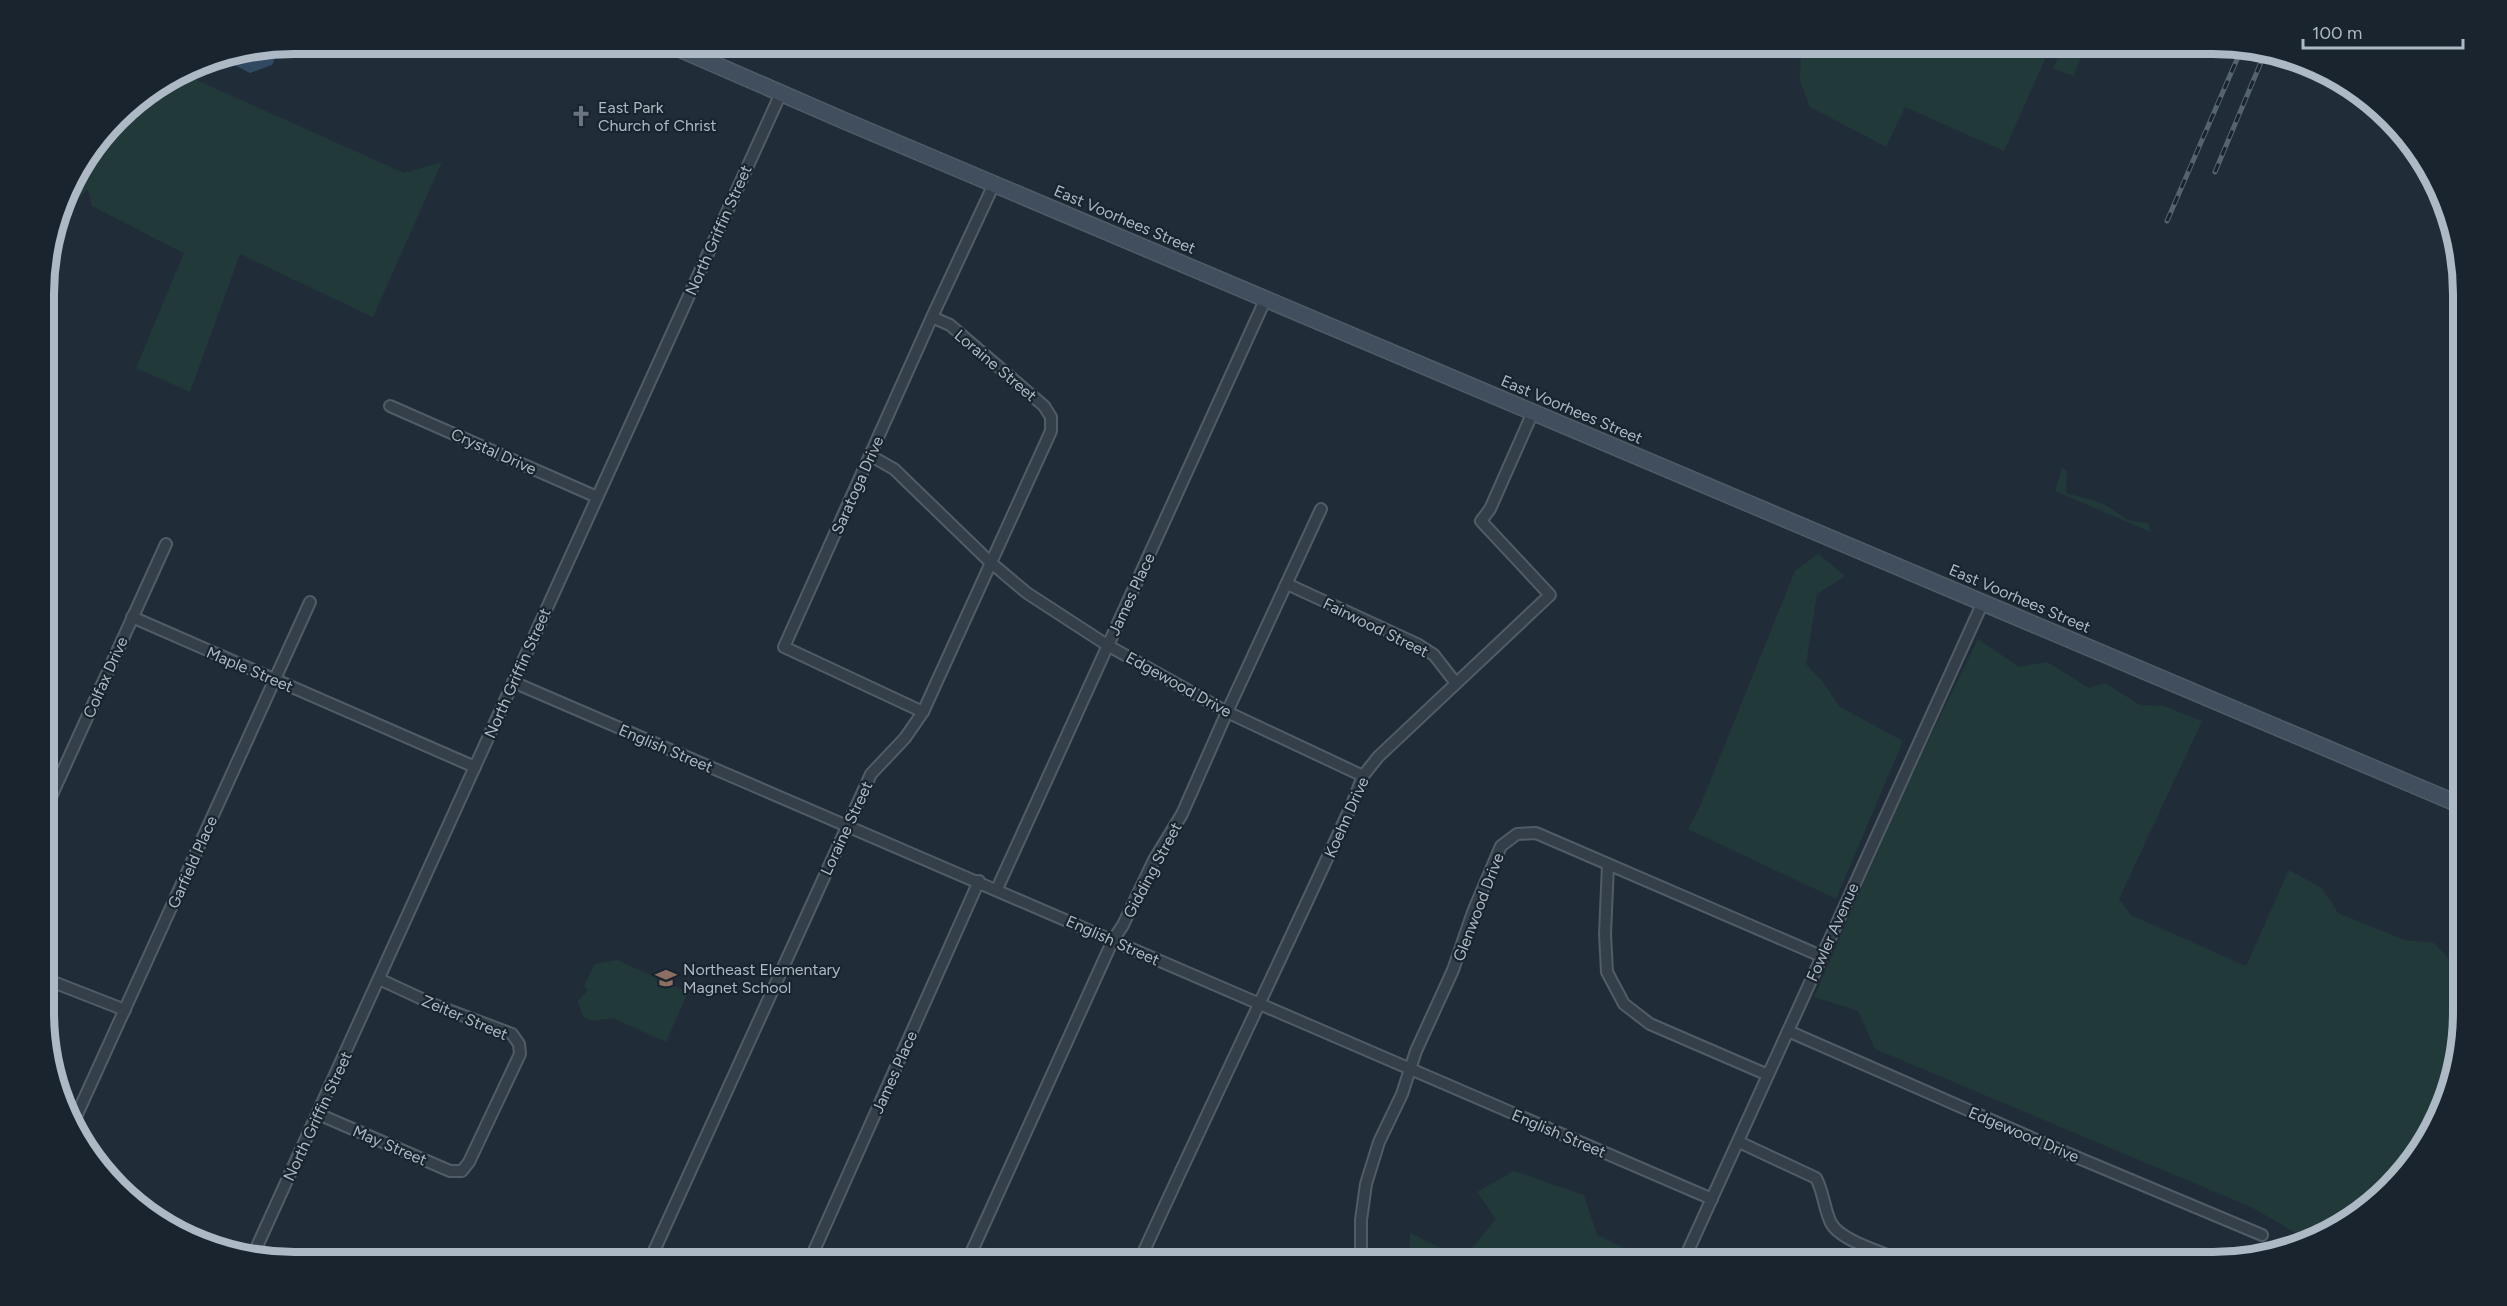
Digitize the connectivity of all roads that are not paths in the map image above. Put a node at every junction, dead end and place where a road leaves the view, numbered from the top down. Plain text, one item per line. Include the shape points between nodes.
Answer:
1 (691, 54) edge
2 (781, 93) junction
3 (994, 184) junction
4 (1266, 298) junction
5 (932, 317) junction
6 (390, 405) dead end
7 (1533, 412) junction
8 (871, 456) junction
9 (597, 497) junction
10 (1321, 509) dead end
11 (166, 544) dead end
12 (990, 562) junction
13 (1287, 584) junction
14 (310, 602) dead end
15 (1983, 602) junction
16 (132, 618) junction
17 (1107, 645) junction
18 (274, 680) junction
19 (513, 682) junction
20 (1455, 682) junction
21 (923, 712) junction
22 (1227, 712) junction
23 (475, 767) junction
24 (1363, 776) junction
25 (54, 790) edge
26 (2453, 802) edge
27 (847, 826) junction
28 (1608, 865) junction
29 (979, 881) junction
30 (997, 889) junction
31 (1113, 940) junction
32 (1821, 956) junction
33 (379, 979) junction
34 (54, 982) edge
35 (1260, 1004) junction
36 (125, 1010) junction
37 (1788, 1030) junction
38 (1410, 1069) junction
39 (1768, 1075) junction
40 (318, 1114) junction
41 (77, 1115) edge
42 (1738, 1142) junction
43 (462, 1171) joint
44 (1712, 1199) junction
45 (2262, 1235) dead end
46 (257, 1249) edge
47 (654, 1252) edge
48 (813, 1252) edge
49 (972, 1252) edge
50 (1144, 1252) edge
51 (1361, 1252) edge
52 (1688, 1252) edge
53 (1882, 1252) edge

1 - 2 main road, East Voorhees Street
2 - 3 main road, East Voorhees Street
2 - 9 street, North Griffin Street
3 - 4 main road, East Voorhees Street
3 - 5 street, Saratoga Drive
4 - 7 main road, East Voorhees Street
4 - 17 street, James Place
5 - 8 street, Saratoga Drive
5 - 12 street, Loraine Street via 950,325 1044,406 1051,417 1051,431
6 - 9 street, Crystal Drive
7 - 15 main road, East Voorhees Street
7 - 20 street, Koehn Drive via 1481,521 1550,595
8 - 12 street, Edgewood Drive via 894,469
8 - 21 street, Saratoga Drive via 784,647
9 - 19 street, North Griffin Street
10 - 13 street, Gidding Street
11 - 16 street, Colfax Drive
12 - 17 street, Edgewood Drive via 1027,593
12 - 21 street, Loraine Street
13 - 20 street, Fairwood Street via 1417,644 1434,656
13 - 22 street, Gidding Street
14 - 18 street, Garfield Place
15 - 26 main road, East Voorhees Street
15 - 32 street, Fowler Avenue
16 - 18 street, Maple Street
16 - 25 street, Colfax Drive
17 - 22 street, Edgewood Drive
17 - 30 street, James Place
18 - 23 street, Maple Street
18 - 36 street, Garfield Place
19 - 23 street, North Griffin Street
19 - 27 street, English Street
20 - 24 street, Koehn Drive
21 - 27 street, Loraine Street via 871,774
22 - 24 street, Edgewood Drive
22 - 31 street, Gidding Street via 1182,814
23 - 33 street, North Griffin Street
24 - 35 street, Koehn Drive
27 - 29 street, English Street
27 - 47 street, Loraine Street
28 - 32 street, Glenwood Drive
28 - 38 street, Glenwood Drive via 1536,833 1517,834 1501,846
28 - 39 street via 1607,972 1624,1004 1650,1024
29 - 30 street, English Street
29 - 48 street, James Place
30 - 31 street, English Street
31 - 35 street, English Street
31 - 49 street, Gidding Street
32 - 37 street, Fowler Avenue
33 - 40 street, North Griffin Street
33 - 43 street, Zeiter Street via 512,1034 519,1044 520,1054
34 - 36 street
35 - 38 street, English Street
35 - 50 street, Koehn Drive
36 - 41 street, Garfield Place
37 - 39 street, Fowler Avenue
37 - 45 street, Edgewood Drive
38 - 44 street, English Street
38 - 51 street, Glenwood Drive via 1366,1184
39 - 42 street, Fowler Avenue
40 - 43 street, May Street via 450,1171
40 - 46 street, North Griffin Street
42 - 44 street, Fowler Avenue
42 - 53 street via 1816,1178 1831,1223 1841,1235
44 - 52 street, Fowler Avenue

